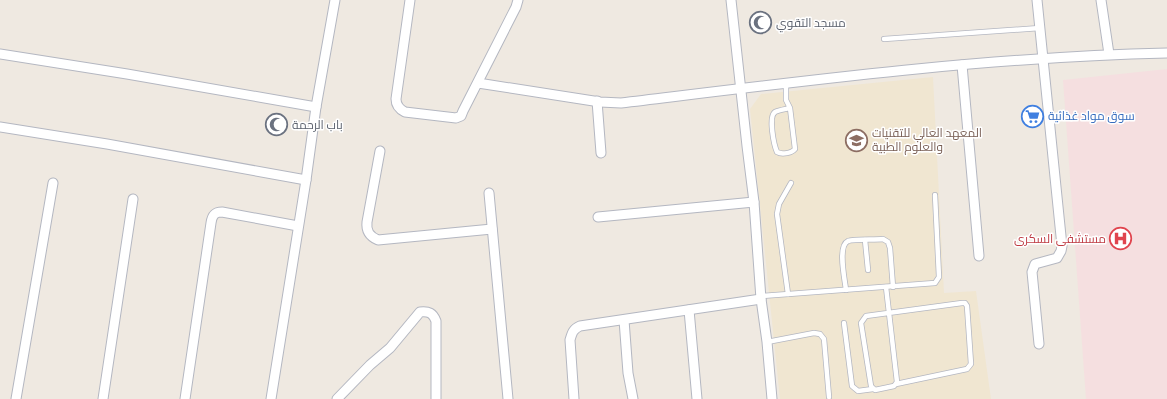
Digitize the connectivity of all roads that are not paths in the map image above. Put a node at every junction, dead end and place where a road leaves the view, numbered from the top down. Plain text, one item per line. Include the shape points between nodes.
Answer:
1 (335, 0) edge
2 (410, 0) edge
3 (518, 0) edge
4 (731, 0) edge
5 (1037, 0) edge
6 (1101, 0) edge
7 (1040, 28) junction
8 (884, 39) dead end
9 (1167, 53) edge
10 (0, 54) edge
11 (1109, 54) junction
12 (1044, 59) junction
13 (962, 65) junction
14 (478, 83) junction
15 (786, 83) junction
16 (740, 88) junction
17 (597, 102) junction
18 (316, 107) junction
19 (790, 108) junction
20 (0, 127) edge
21 (380, 151) dead end
22 (601, 153) dead end
23 (306, 180) junction
24 (53, 183) dead end
25 (791, 183) dead end
26 (489, 193) dead end
27 (935, 196) dead end
28 (132, 199) dead end
29 (754, 202) junction
30 (598, 217) dead end
31 (298, 226) junction
32 (492, 229) junction
33 (865, 240) junction
34 (979, 256) dead end
35 (868, 270) dead end
36 (886, 287) junction
37 (893, 287) junction
38 (846, 290) junction
39 (788, 294) junction
40 (761, 297) junction
41 (688, 310) junction
42 (889, 313) junction
43 (624, 320) junction
44 (844, 323) dead end
45 (767, 342) junction
46 (1039, 344) dead end
47 (896, 384) junction
48 (873, 389) junction
49 (829, 397) dead end
50 (16, 399) edge
51 (104, 399) edge
52 (185, 399) edge
53 (271, 399) edge
54 (337, 399) edge
55 (436, 399) edge
56 (508, 399) edge
57 (574, 399) edge
58 (632, 399) edge
59 (696, 399) edge
60 (772, 399) edge

1 - 18 street
2 - 14 street via 396,99 399,109 405,112 458,118
3 - 14 street
4 - 16 street
5 - 7 street
6 - 11 street
7 - 8 lane
7 - 12 street
9 - 11 street
10 - 18 street
11 - 12 street
12 - 13 street
12 - 46 street via 1062,246 1058,258 1035,264 1032,272
13 - 15 street
13 - 34 street
14 - 17 street
15 - 16 street
15 - 19 lane via 786,100
16 - 17 street via 621,103
16 - 29 street
17 - 22 street
18 - 23 street
19 - 19 lane via 795,149 789,153 779,153 774,143 772,115 776,111
20 - 23 street
21 - 32 street via 366,227 370,235 378,240
23 - 31 street
24 - 50 street
25 - 39 lane via 779,204 777,214
26 - 32 street
27 - 37 lane via 938,280 935,283
28 - 51 street
29 - 30 street
29 - 40 street
31 - 52 street via 222,212 214,214
31 - 53 street
32 - 56 street
33 - 35 lane
33 - 37 lane via 884,239 888,242
33 - 38 lane via 849,241 844,245 842,252
36 - 37 lane
36 - 38 lane
36 - 42 lane
38 - 39 lane
39 - 40 lane
40 - 41 street
40 - 45 street
41 - 43 street
41 - 59 street
42 - 47 lane
42 - 47 lane via 962,303 967,306 970,368
42 - 48 lane via 866,316 861,324
43 - 57 street via 580,326 573,331 570,340
43 - 58 street
44 - 48 lane via 852,386 858,391
45 - 49 lane via 820,334 824,339
45 - 60 street
47 - 48 lane
54 - 55 street via 390,348 420,312 426,311 430,312 436,321

